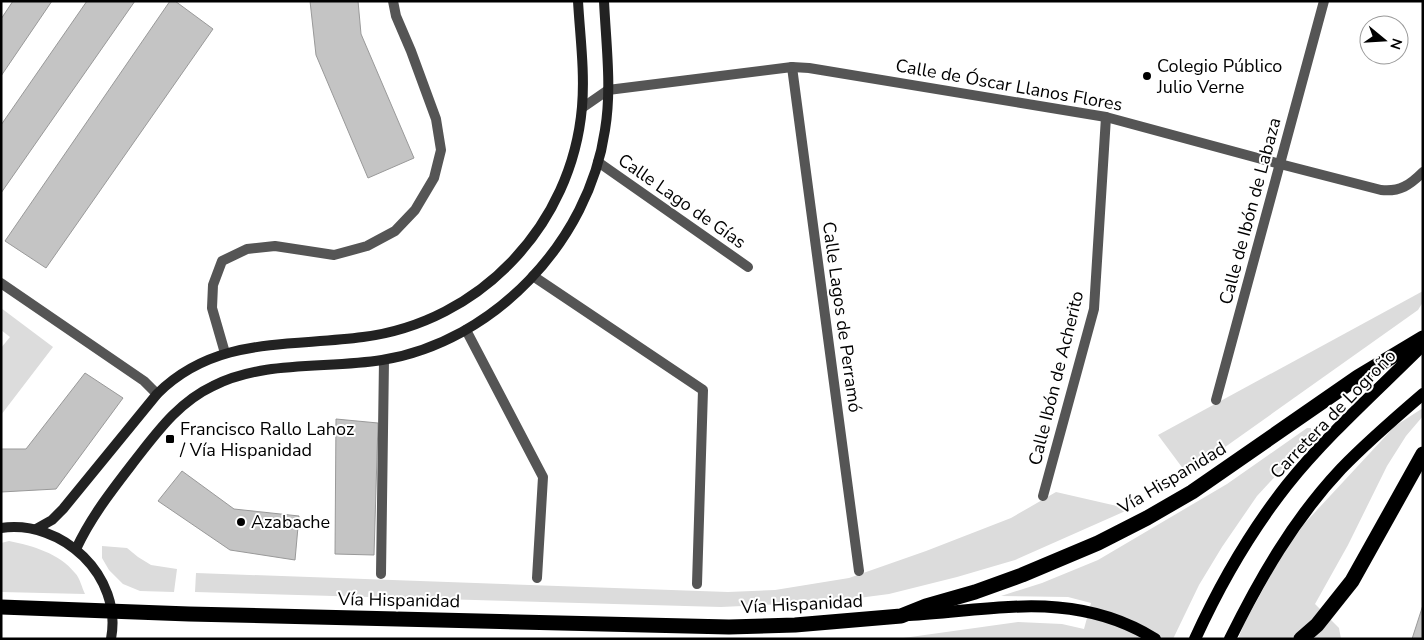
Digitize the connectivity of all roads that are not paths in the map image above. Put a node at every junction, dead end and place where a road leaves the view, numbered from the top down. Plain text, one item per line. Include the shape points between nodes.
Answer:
1 (393, 1) edge
2 (578, 1) edge
3 (604, 1) edge
4 (1324, 1) edge
5 (792, 67) junction
6 (608, 90) junction
7 (582, 108) junction
8 (1106, 117) junction
9 (598, 162) junction
10 (1280, 164) junction
11 (1423, 172) edge
12 (748, 267) dead end
13 (534, 276) junction
14 (1, 283) edge
15 (466, 330) junction
16 (1423, 338) edge
17 (1423, 345) edge
18 (226, 353) junction
19 (384, 360) junction
20 (157, 394) junction
21 (1423, 394) edge
22 (1216, 400) dead end
23 (1423, 454) edge
24 (1043, 496) dead end
25 (1, 528) edge
26 (36, 529) junction
27 (76, 549) junction
28 (859, 571) dead end
29 (381, 574) dead end
30 (537, 578) dead end
31 (697, 584) dead end
32 (1, 607) edge
33 (111, 610) junction
34 (901, 616) junction
35 (111, 639) edge
36 (1155, 639) edge
37 (1195, 639) edge
38 (1230, 639) edge
39 (1301, 639) edge

1 - 18 street via 436,119 441,150 434,178 415,210 395,231 367,246 334,255 275,246 247,249 222,261 213,285 212,308
2 - 7 street
3 - 6 street
4 - 10 street, Calle de Ibón de Labaza
5 - 6 street, Calle de Óscar Llanos Flores
5 - 8 street, Calle de Óscar Llanos Flores
5 - 28 street, Calle Lagos de Perramó
6 - 7 street, Calle de Óscar Llanos Flores
6 - 9 street via 605,131
7 - 18 street via 570,166 556,202 530,241 480,291 444,313 386,333 261,345
8 - 10 street, Calle de Óscar Llanos Flores
8 - 24 street, Calle Ibón de Acherito via 1094,309
9 - 12 street, Calle Lago de Gías
9 - 13 street via 572,225
10 - 11 street, Calle de Óscar Llanos Flores via 1390,191 1405,188
10 - 22 street, Calle de Ibón de Labaza
13 - 15 street
13 - 31 street via 703,390
14 - 20 street via 144,381
15 - 19 street via 409,354
15 - 30 street via 543,477
16 - 34 highway, Vía Hispanidad via 1358,377 1148,518 1022,575
17 - 37 main road, Carretera de Logroño via 1287,485 1249,538 1215,596
18 - 20 street via 190,368
19 - 27 street via 248,374 230,378 199,394 186,402 158,431 99,507
19 - 29 street
20 - 26 street via 63,509
21 - 38 main road via 1341,470 1310,507 1279,550
23 - 39 highway via 1352,581 1317,625
25 - 26 street
26 - 27 street
27 - 33 street via 92,565 104,586
32 - 33 highway, Vía Hispanidad
33 - 34 highway, Vía Hispanidad via 729,626 795,625
33 - 35 street
34 - 36 main road via 1034,606 1086,611 1115,619

